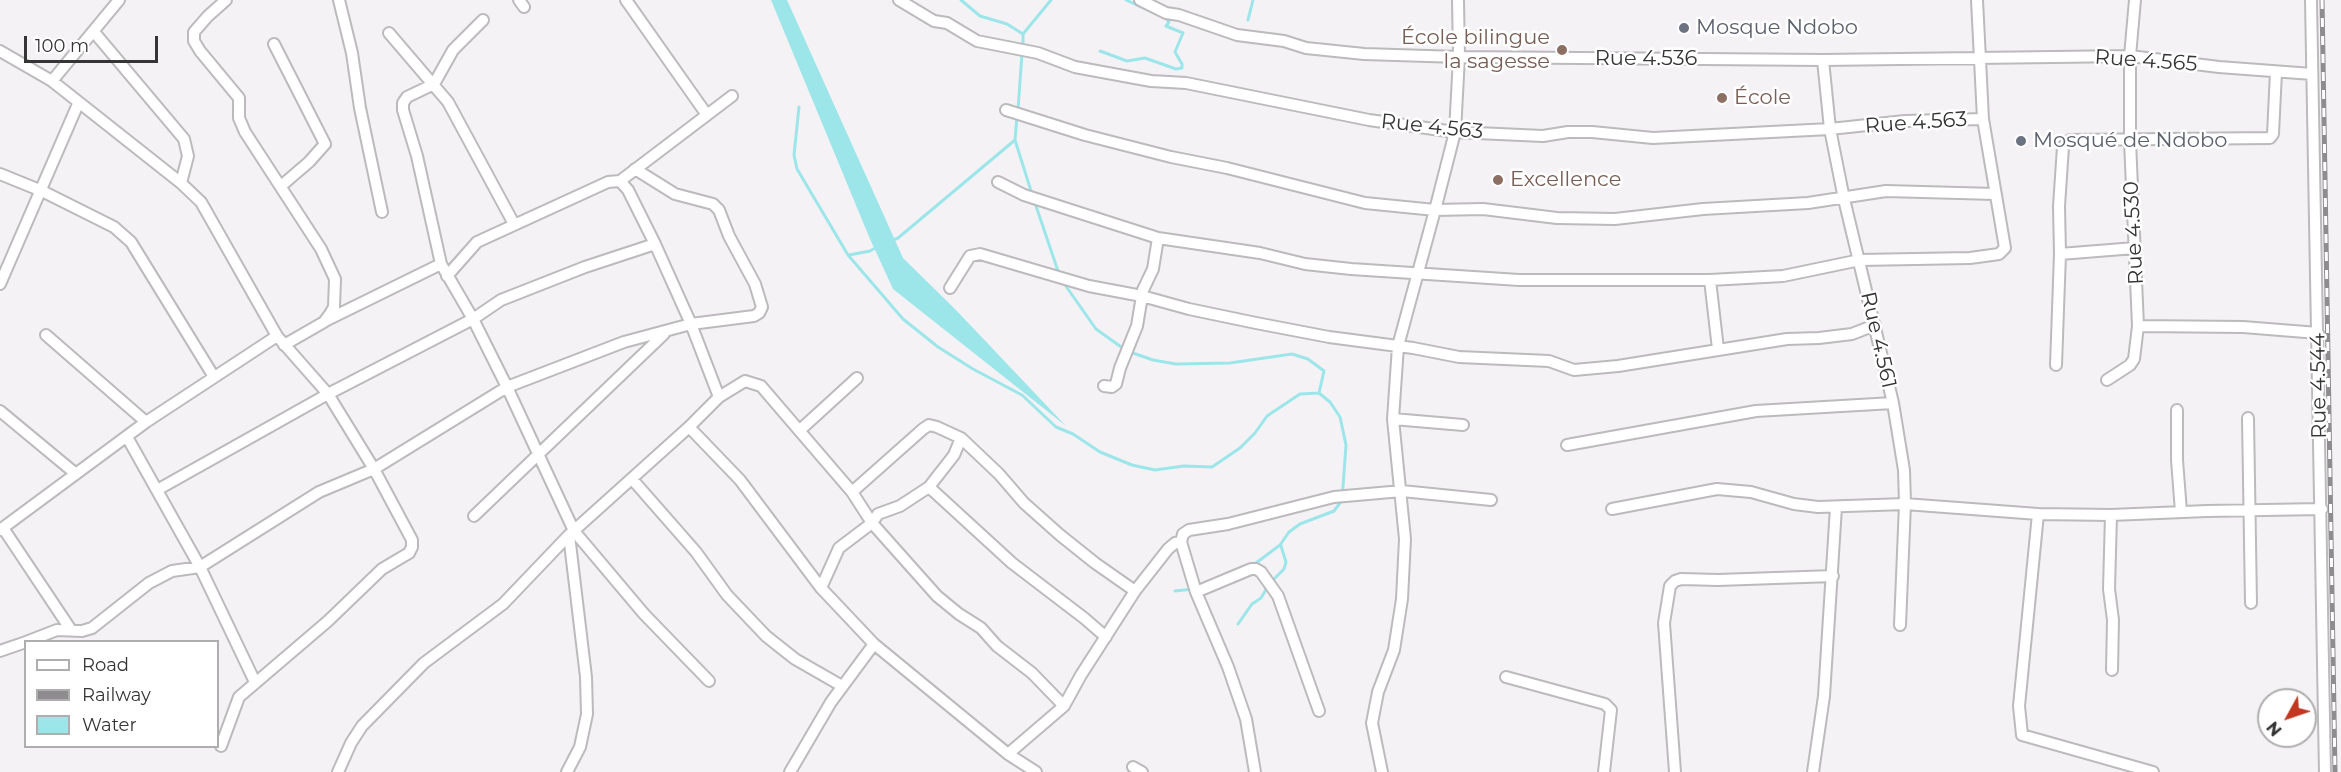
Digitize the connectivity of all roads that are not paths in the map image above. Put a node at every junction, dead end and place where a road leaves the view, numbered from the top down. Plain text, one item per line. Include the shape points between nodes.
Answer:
1 (119, 0) edge
2 (226, 0) edge
3 (339, 0) edge
4 (626, 0) edge
5 (899, 0) edge
6 (1140, 0) edge
7 (1458, 0) edge
8 (1977, 0) edge
9 (2135, 0) edge
10 (2311, 0) edge
11 (483, 20) dead end
12 (94, 32) junction
13 (389, 33) dead end
14 (274, 44) dead end
15 (0, 51) edge
16 (2130, 56) junction
17 (1459, 57) junction
18 (1980, 58) junction
19 (1823, 60) junction
20 (2276, 72) junction
21 (2312, 74) junction
22 (52, 81) junction
23 (434, 84) junction
24 (732, 96) dead end
25 (78, 104) junction
26 (1006, 110) dead end
27 (707, 115) junction
28 (1983, 118) junction
29 (1830, 129) junction
30 (1455, 132) junction
31 (2130, 141) junction
32 (635, 169) junction
33 (0, 174) edge
34 (620, 181) junction
35 (998, 182) dead end
36 (181, 183) junction
37 (280, 186) junction
38 (42, 191) junction
39 (1995, 194) junction
40 (1844, 199) junction
41 (1435, 210) junction
42 (382, 212) dead end
43 (514, 224) junction
44 (1158, 238) junction
45 (655, 244) junction
46 (2134, 248) junction
47 (2060, 254) junction
48 (1860, 260) junction
49 (441, 264) junction
50 (1418, 273) junction
51 (447, 276) junction
52 (1710, 280) junction
53 (0, 284) edge
54 (950, 288) dead end
55 (1142, 296) junction
56 (473, 319) junction
57 (324, 322) junction
58 (691, 324) junction
59 (1875, 325) junction
60 (2138, 326) junction
61 (666, 332) junction
62 (2318, 333) junction
63 (46, 335) dead end
64 (281, 341) junction
65 (1398, 346) junction
66 (1718, 349) junction
67 (2056, 365) dead end
68 (214, 377) junction
69 (857, 378) dead end
70 (2107, 380) dead end
71 (1104, 386) dead end
72 (507, 387) junction
73 (328, 394) junction
74 (719, 396) junction
75 (1893, 403) junction
76 (2177, 410) dead end
77 (0, 411) edge
78 (2248, 418) dead end
79 (1394, 419) junction
80 (146, 423) junction
81 (1463, 425) dead end
82 (689, 427) junction
83 (800, 430) junction
84 (127, 436) junction
85 (961, 438) junction
86 (1567, 445) dead end
87 (539, 453) junction
88 (374, 469) junction
89 (76, 474) junction
90 (632, 479) junction
91 (929, 487) junction
92 (157, 490) junction
93 (1402, 491) junction
94 (852, 492) junction
95 (1491, 500) dead end
96 (1905, 504) junction
97 (1836, 507) junction
98 (1612, 508) dead end
99 (2250, 510) junction
100 (2322, 510) junction
101 (2181, 512) junction
102 (2038, 514) junction
103 (2111, 515) junction
104 (474, 516) dead end
105 (872, 523) junction
106 (1, 529) edge
107 (572, 533) junction
108 (1181, 542) junction
109 (200, 567) junction
110 (1833, 576) junction
111 (821, 588) junction
112 (1135, 591) junction
113 (1196, 592) junction
114 (2251, 603) dead end
115 (1900, 625) dead end
116 (70, 630) junction
117 (1106, 637) junction
118 (31, 640) edge
119 (24, 643) edge
120 (874, 644) junction
121 (0, 651) edge
122 (2112, 670) dead end
123 (1506, 677) dead end
124 (709, 681) dead end
125 (255, 682) junction
126 (842, 686) junction
127 (1064, 706) junction
128 (1318, 711) dead end
129 (221, 746) dead end
130 (1008, 754) junction
131 (338, 772) edge
132 (567, 772) edge
133 (790, 772) edge
134 (1036, 772) edge
135 (1255, 772) edge
136 (1382, 772) edge
137 (1605, 772) edge
138 (1675, 772) edge
139 (1813, 772) edge
140 (2153, 772) edge
141 (2325, 772) edge

1 - 12 street
2 - 37 street via 194,32 194,40 239,98 239,118 245,132
3 - 42 street
4 - 27 street
5 - 30 street, Rue 4.563 via 976,41 1038,53 1075,67
6 - 17 street, Rue 4.536 via 1166,13 1253,38 1306,48
7 - 17 street
8 - 18 street
9 - 16 street, Rue 4.530
10 - 21 street, Rue 4.544
11 - 23 street via 453,50
12 - 22 street
12 - 36 street via 184,139 188,156
13 - 23 street
14 - 37 street via 325,144
15 - 22 street
16 - 18 street, Rue 4.565
16 - 20 street, Rue 4.565
16 - 31 street, Rue 4.530
17 - 19 street, Rue 4.536
17 - 30 street
18 - 19 street, Rue 4.536
18 - 28 street
19 - 29 street, Rue 4.561
20 - 21 street, Rue 4.565
20 - 31 street via 2270,138
21 - 62 street, Rue 4.544
22 - 25 street
23 - 43 street via 448,102
23 - 49 street via 407,97 403,110
24 - 27 street
25 - 36 street
25 - 38 street
26 - 41 street via 1085,135 1365,203
27 - 32 street
28 - 29 street, Rue 4.563
28 - 39 street
29 - 30 street, Rue 4.563 via 1653,138 1592,132 1543,136
29 - 40 street, Rue 4.561
30 - 41 street
31 - 46 street, Rue 4.530
31 - 47 street via 2070,140 2062,147
32 - 34 street
32 - 58 street via 675,194 713,204 755,284 762,307 754,316
33 - 38 street
34 - 43 street via 608,182
34 - 45 street
35 - 44 street via 1024,195
36 - 64 street via 212,218
37 - 57 street via 321,249 335,279 334,307
38 - 53 street
38 - 68 street via 114,227 131,242
39 - 40 street via 1886,191
39 - 48 street via 2005,248 1999,254
40 - 41 street via 1615,219 1557,218 1483,209
40 - 48 street, Rue 4.561
41 - 50 street
43 - 51 street via 477,242
44 - 50 street via 1305,264
44 - 55 street via 1153,269
45 - 56 street via 501,300
45 - 58 street
46 - 47 street
46 - 60 street, Rue 4.530
47 - 67 street
48 - 52 street via 1783,276
48 - 59 street, Rue 4.561
49 - 51 street
49 - 57 street
50 - 52 street via 1519,280
50 - 65 street
51 - 56 street
52 - 66 street
54 - 55 street via 974,254 1089,286
55 - 65 street via 1256,323
55 - 71 street via 1137,326 1116,384
56 - 72 street
56 - 73 street
57 - 64 street
58 - 61 street
58 - 74 street
59 - 66 street via 1852,334
59 - 75 street, Rue 4.561
60 - 62 street via 2243,327
60 - 70 street, Rue 4.530 via 2134,359
61 - 72 street via 624,342
61 - 87 street
62 - 100 street, Rue 4.544
63 - 80 street
64 - 68 street
64 - 73 street
65 - 66 street via 1459,357 1549,361 1575,370
65 - 79 street
68 - 80 street
69 - 83 street
72 - 87 street
72 - 88 street
73 - 88 street
73 - 92 street
74 - 82 street
74 - 83 street via 745,381 753,382
75 - 86 street, Rue 4.561 via 1756,411
75 - 96 street via 1904,470
76 - 101 street
77 - 89 street
78 - 99 street
79 - 81 street
79 - 93 street
80 - 84 street
82 - 90 street
82 - 111 street via 740,480
83 - 94 street
84 - 89 street
84 - 92 street
85 - 91 street via 954,455
85 - 94 street via 929,425
85 - 112 street via 1060,535
87 - 104 street
87 - 107 street
88 - 109 street via 319,492
88 - 125 street via 410,532 409,553 382,569
89 - 106 street
90 - 107 street
90 - 126 street via 696,552 727,595 766,636 795,659
91 - 105 street via 900,506 878,514
91 - 117 street via 1012,563
92 - 109 street
93 - 95 street
93 - 108 street via 1334,498 1189,530
93 - 136 street via 1402,599 1394,650 1378,692 1372,723
94 - 105 street
96 - 97 street
96 - 102 street
96 - 115 street
97 - 98 street via 1794,504 1751,492 1717,489
97 - 110 street
99 - 100 street
99 - 101 street
99 - 114 street
100 - 141 street, Rue 4.544
101 - 103 street
102 - 103 street
102 - 140 street via 2019,706 2022,735
103 - 122 street
105 - 111 street via 839,548
105 - 127 street via 937,596 981,628
106 - 116 street
107 - 124 street
107 - 131 street via 503,604 424,663 362,726
107 - 132 street via 587,714 580,747
108 - 112 street via 1168,549
108 - 113 street
109 - 116 street via 163,575 92,628
109 - 125 street
110 - 138 street via 1681,579 1670,586 1664,623
110 - 139 street via 1824,696
111 - 120 street
112 - 117 street
113 - 128 street via 1251,570 1261,572 1278,596
113 - 135 street via 1246,719
116 - 118 street via 57,630
117 - 127 street
119 - 121 street
120 - 126 street
120 - 130 street
123 - 137 street via 1605,704 1611,710
125 - 129 street via 240,697
126 - 133 street
127 - 130 street
130 - 134 street

